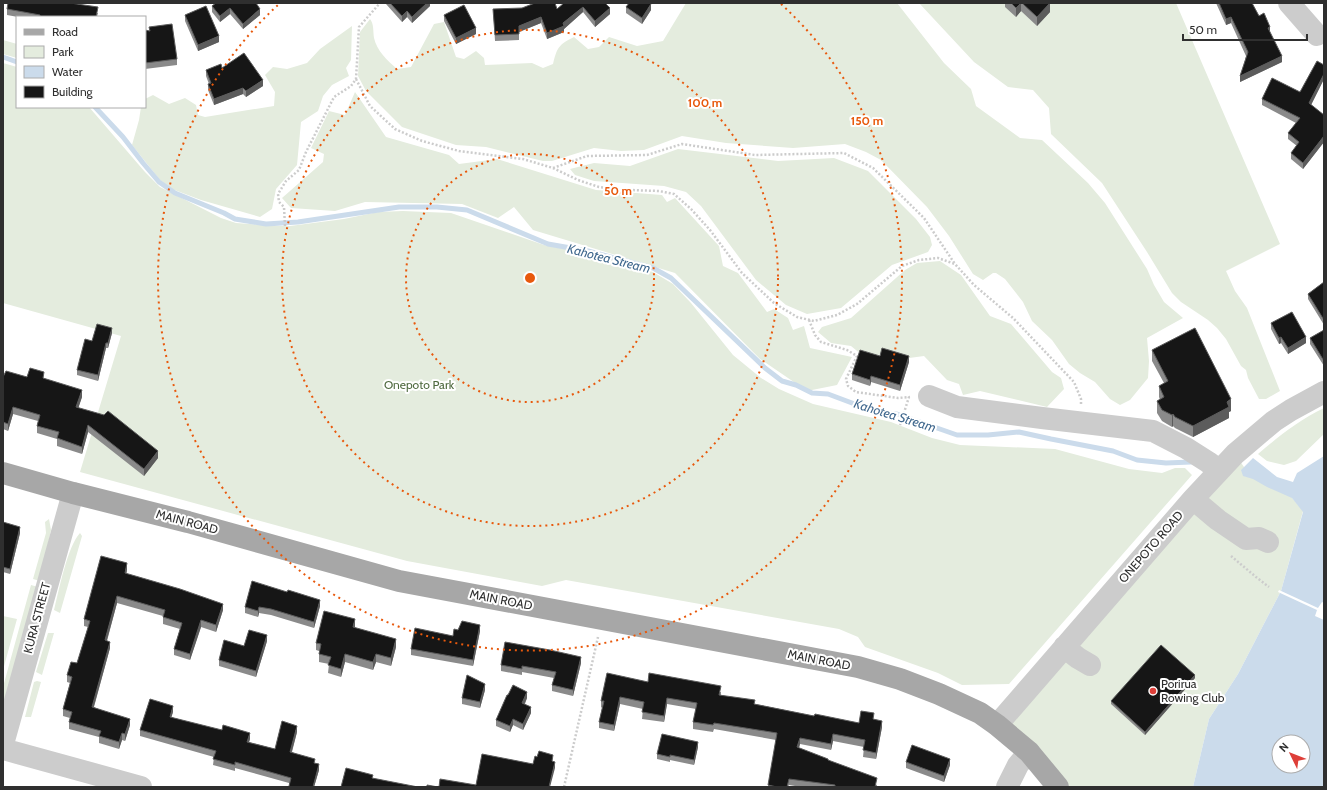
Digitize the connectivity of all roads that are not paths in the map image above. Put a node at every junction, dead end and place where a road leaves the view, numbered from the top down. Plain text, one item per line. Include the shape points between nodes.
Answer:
1 (1289, 3) edge
2 (1317, 35) dead end
3 (1324, 392) edge
4 (919, 396) road end
5 (1218, 470) junction
6 (3, 473) edge
7 (73, 493) junction
8 (1193, 498) junction
9 (1268, 542) dead end
10 (1064, 647) junction
11 (1090, 665) dead end
12 (997, 725) junction
13 (3, 744) edge
14 (3, 749) edge
15 (1029, 752) junction
16 (141, 787) edge
17 (1007, 787) edge
18 (1058, 787) edge

1 - 2 street
3 - 5 street, ONEPOTO ROAD via 1274,421 1240,448
4 - 5 street via 957,407 1153,431 1186,448
5 - 8 street, ONEPOTO ROAD
6 - 7 main road, MAIN ROAD
7 - 12 main road, MAIN ROAD via 399,581 858,667 900,678 939,694 980,713
7 - 13 street, KURA STREET
8 - 9 street via 1218,520 1246,539 1259,538
8 - 10 street, ONEPOTO ROAD
10 - 11 street
10 - 12 street, ONEPOTO ROAD
12 - 15 main road, MAIN ROAD
14 - 16 street
15 - 17 street via 1018,765
15 - 18 main road, MAIN ROAD

